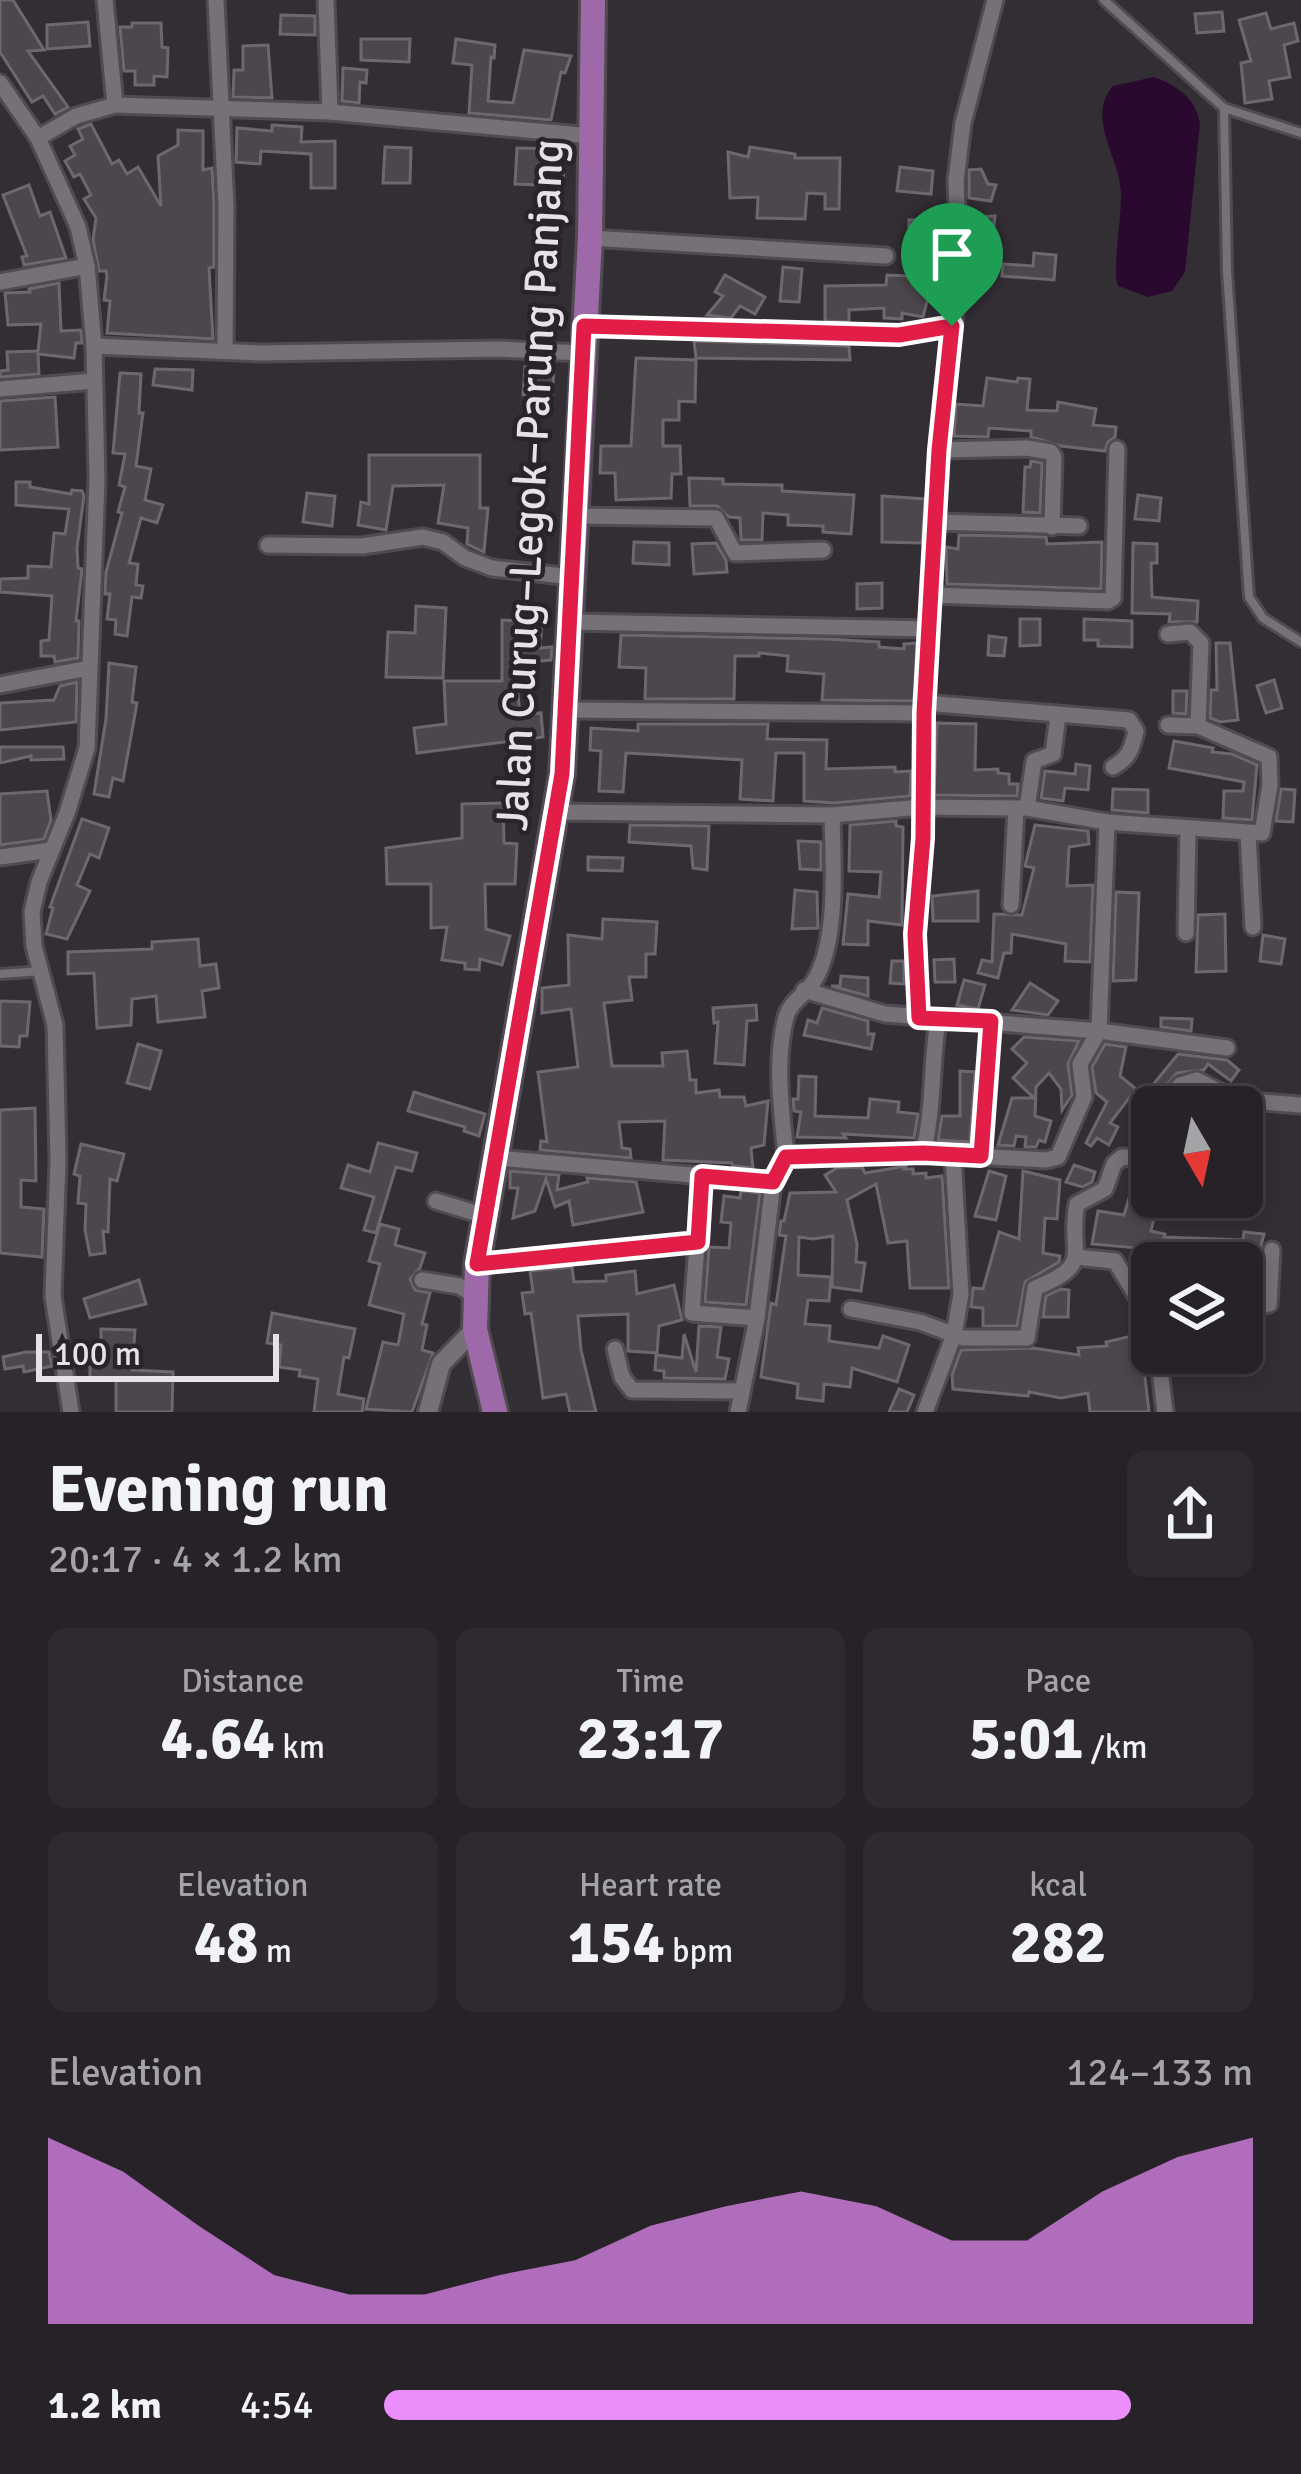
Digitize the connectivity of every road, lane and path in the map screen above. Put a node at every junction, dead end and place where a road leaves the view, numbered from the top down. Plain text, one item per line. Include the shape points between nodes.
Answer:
1 (105, 0) edge
2 (216, 0) edge
3 (326, 0) edge
4 (593, 0) edge
5 (995, 0) edge
6 (1104, 0) edge
7 (0, 83) edge
8 (115, 105) junction
9 (220, 107) junction
10 (1224, 107) junction
11 (330, 112) junction
12 (1301, 133) edge
13 (592, 136) junction
14 (38, 138) junction
15 (590, 238) junction
16 (886, 256) dead end
17 (88, 266) junction
18 (0, 282) edge
19 (584, 326) junction
20 (952, 326) junction
21 (94, 346) junction
22 (225, 351) junction
23 (582, 353) junction
24 (94, 381) junction
25 (0, 389) edge
26 (1118, 449) dead end
27 (939, 450) junction
28 (576, 516) junction
29 (934, 522) junction
30 (1078, 526) dead end
31 (1052, 527) junction
32 (268, 544) dead end
33 (823, 550) dead end
34 (572, 577) junction
35 (932, 595) junction
36 (571, 622) junction
37 (930, 629) junction
38 (1168, 634) dead end
39 (1301, 642) edge
40 (89, 668) junction
41 (0, 685) edge
42 (924, 708) junction
43 (565, 710) junction
44 (1058, 716) junction
45 (1168, 724) dead end
46 (1198, 726) junction
47 (1113, 767) dead end
48 (921, 807) junction
49 (1022, 808) junction
50 (557, 812) junction
51 (832, 814) junction
52 (1107, 822) junction
53 (1188, 830) junction
54 (1248, 834) junction
55 (51, 850) junction
56 (0, 857) edge
57 (1011, 905) dead end
58 (1253, 927) dead end
59 (1186, 933) dead end
60 (43, 971) junction
61 (0, 974) edge
62 (804, 990) junction
63 (919, 1018) junction
64 (938, 1020) junction
65 (991, 1021) junction
66 (1099, 1031) junction
67 (1227, 1048) dead end
68 (1179, 1086) edge
69 (1209, 1086) edge
70 (1263, 1102) edge
71 (1301, 1105) edge
72 (923, 1153) junction
73 (952, 1156) junction
74 (981, 1156) junction
75 (496, 1157) junction
76 (786, 1157) junction
77 (1131, 1158) edge
78 (702, 1176) junction
79 (773, 1182) junction
80 (436, 1201) dead end
81 (485, 1216) junction
82 (698, 1242) junction
83 (1272, 1250) dead end
84 (1076, 1257) junction
85 (477, 1264) junction
86 (422, 1280) dead end
87 (1131, 1287) edge
88 (476, 1295) junction
89 (1263, 1305) edge
90 (851, 1309) dead end
91 (757, 1318) junction
92 (475, 1329) junction
93 (954, 1335) junction
94 (615, 1348) dead end
95 (1161, 1374) edge
96 (741, 1390) junction
97 (71, 1412) edge
98 (428, 1412) edge
99 (495, 1412) edge
100 (738, 1412) edge
101 (926, 1412) edge
102 (1166, 1412) edge

1 - 8 street
2 - 9 street
3 - 11 street
4 - 13 main road, Jalan Curug–Legok–Parung Panjang
5 - 20 street via 963,123
6 - 10 lane
7 - 14 street
8 - 9 street
8 - 14 street
9 - 11 street
9 - 22 street
10 - 12 lane
10 - 39 lane via 1249,597 1254,610
11 - 13 street
13 - 15 main road, Jalan Curug–Legok–Parung Panjang
14 - 17 street
15 - 16 street
15 - 19 main road, Jalan Curug–Legok–Parung Panjang
17 - 18 street
17 - 21 street
19 - 20 street via 899,335
19 - 23 main road, Jalan Curug–Legok–Parung Panjang
20 - 27 street
21 - 22 street
21 - 24 street
22 - 23 street
23 - 28 main road, Jalan Curug–Legok–Parung Panjang
24 - 25 street
24 - 40 street
26 - 35 street via 1113,598
27 - 29 street
27 - 31 street via 1051,452
28 - 33 street via 716,518 735,553
28 - 34 main road, Jalan Curug–Legok–Parung Panjang
29 - 31 street
29 - 35 street
30 - 31 street
32 - 34 street via 362,546 423,537 491,568
34 - 36 main road, Jalan Curug–Legok–Parung Panjang
35 - 37 street
36 - 37 street
36 - 43 main road, Jalan Curug–Legok–Parung Panjang
37 - 42 street
38 - 46 street via 1190,632 1201,643
40 - 41 street
40 - 55 street via 87,748
42 - 43 street
42 - 44 street
42 - 48 street
43 - 50 main road, Jalan Curug–Legok–Parung Panjang
44 - 47 street via 1135,724 1132,750
44 - 49 street via 1053,754 1034,761
45 - 46 street
46 - 54 street via 1269,757 1266,823 1262,833
48 - 49 street
48 - 51 street
48 - 63 street
49 - 52 street
49 - 57 street
50 - 51 street
50 - 75 main road, Jalan Curug–Legok–Parung Panjang
51 - 62 street via 829,932 816,978
52 - 53 street
52 - 66 street
53 - 54 street
53 - 59 street
54 - 58 street
55 - 56 street
55 - 60 street via 32,912
60 - 61 lane
60 - 97 street via 57,1064 53,1296
62 - 63 street
62 - 76 street via 792,1003 782,1045
63 - 64 street
64 - 65 street
64 - 72 street
65 - 66 street
65 - 74 street
66 - 67 street
66 - 74 street via 1081,1064 1084,1097 1058,1157
68 - 69 street
70 - 71 street
72 - 73 street
72 - 76 street
73 - 74 street
73 - 93 street via 962,1294
75 - 78 street
75 - 81 main road, Jalan Curug–Legok–Parung Panjang
76 - 79 street
77 - 84 street via 1114,1164 1105,1189 1079,1201
78 - 79 street
78 - 82 street
79 - 91 street
80 - 81 street
81 - 85 main road, Jalan Curug–Legok–Parung Panjang
82 - 85 street
82 - 91 street via 692,1313
83 - 89 street
84 - 87 street via 1115,1261
84 - 93 street via 1061,1280 1036,1288 1027,1338
85 - 88 main road, Jalan Curug–Legok–Parung Panjang
86 - 88 street
88 - 92 main road, Jalan Curug–Legok–Parung Panjang
90 - 93 street
91 - 96 street
92 - 98 street via 441,1364
92 - 99 main road, Jalan Curug–Legok–Parung Panjang
93 - 101 street
94 - 96 street via 632,1390
95 - 102 street
96 - 100 street

